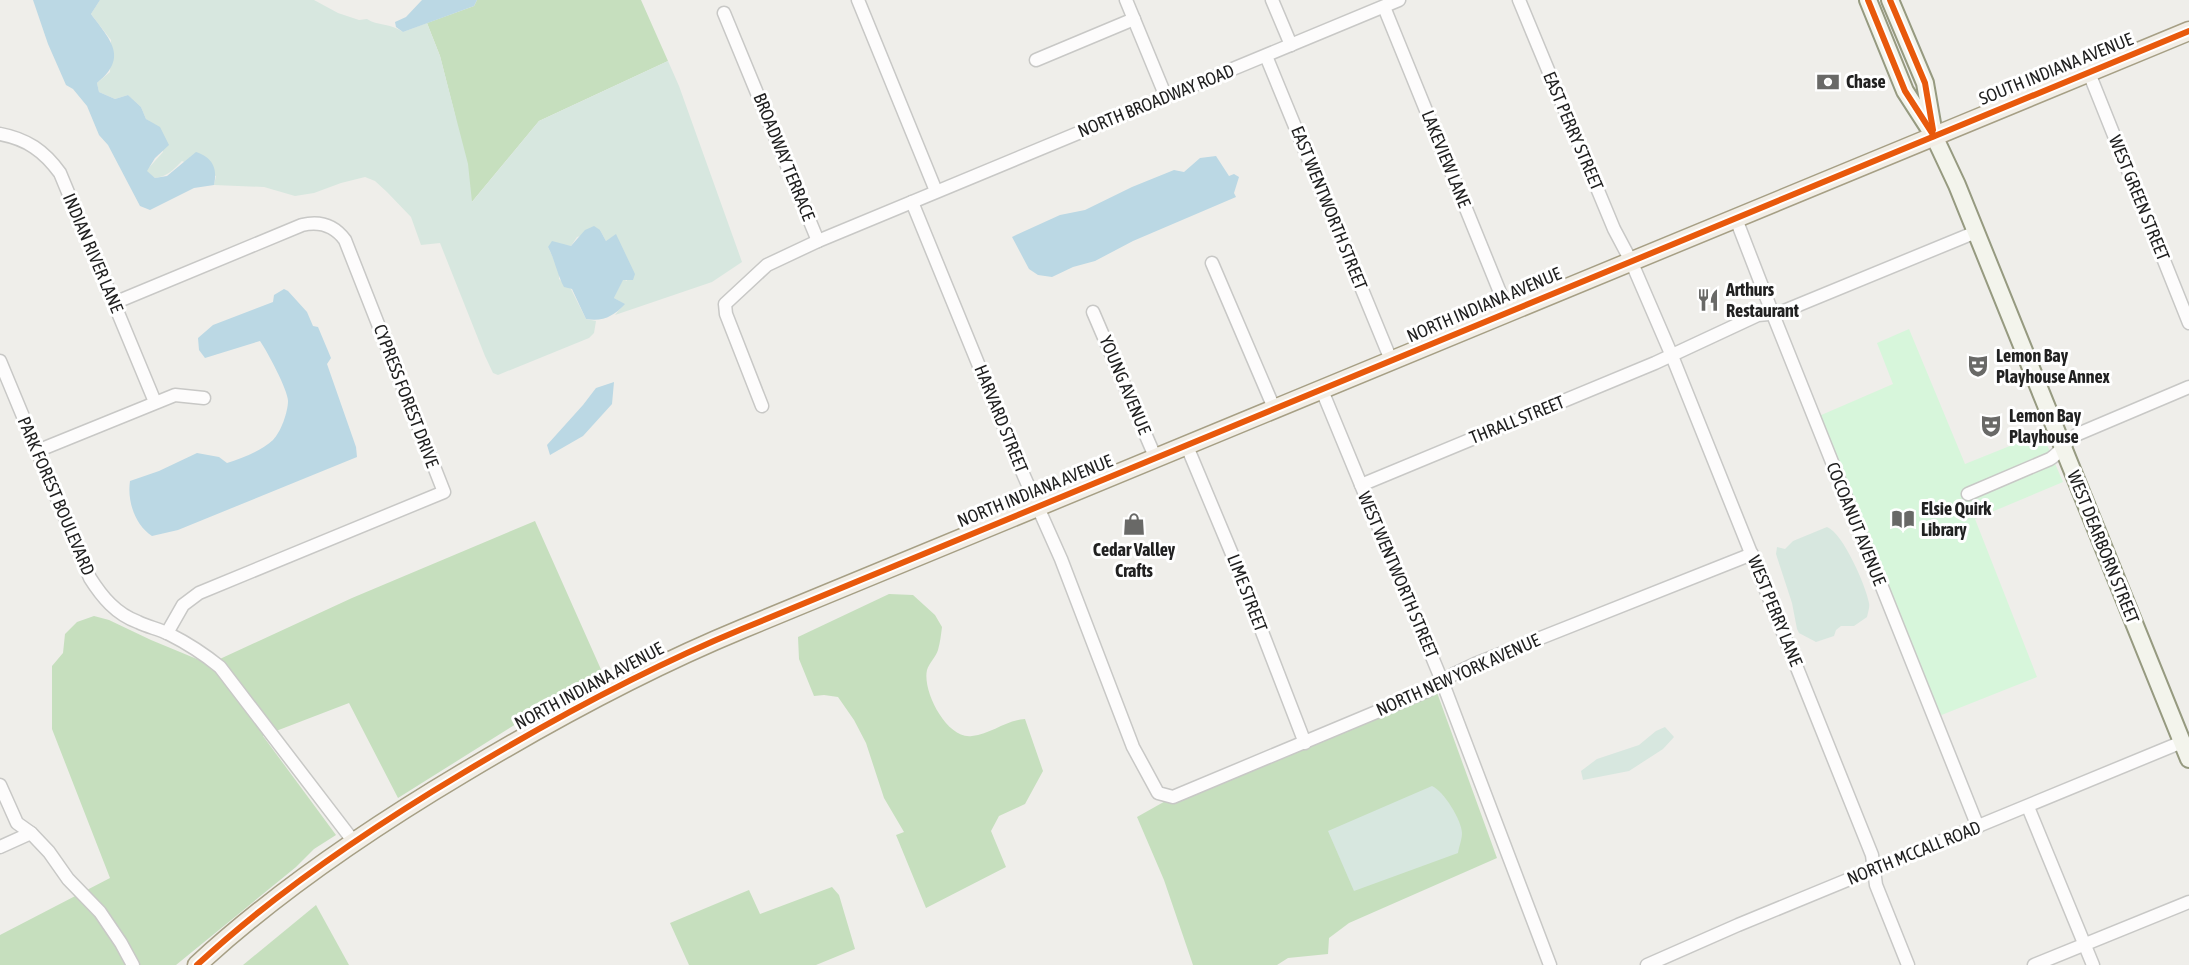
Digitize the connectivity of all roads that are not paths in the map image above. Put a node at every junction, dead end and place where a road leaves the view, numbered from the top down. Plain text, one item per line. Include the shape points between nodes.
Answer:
1 (858, 0) edge
2 (1126, 0) edge
3 (1272, 0) edge
4 (1399, 0) edge
5 (1519, 0) edge
6 (1868, 0) edge
7 (1890, 0) edge
8 (1384, 7) junction
9 (724, 12) dead end
10 (1134, 20) junction
11 (2189, 31) edge
12 (1291, 45) junction
13 (1266, 56) junction
14 (1036, 60) dead end
15 (2089, 73) junction
16 (1166, 97) junction
17 (0, 134) edge
18 (1934, 136) junction
19 (936, 191) junction
20 (912, 202) junction
21 (1736, 219) junction
22 (1976, 232) junction
23 (818, 241) junction
24 (1631, 261) junction
25 (1212, 263) dead end
26 (114, 303) junction
27 (1093, 312) dead end
28 (1508, 312) junction
29 (1772, 312) junction
30 (2189, 323) edge
31 (1672, 356) junction
32 (1391, 360) junction
33 (0, 362) edge
34 (2189, 387) edge
35 (1321, 388) junction
36 (204, 398) dead end
37 (155, 402) junction
38 (762, 406) dead end
39 (1274, 408) junction
40 (1186, 444) junction
41 (2063, 446) junction
42 (37, 451) junction
43 (1156, 459) junction
44 (1360, 485) junction
45 (1968, 494) dead end
46 (1038, 506) junction
47 (1752, 554) junction
48 (166, 633) junction
49 (1442, 681) junction
50 (2186, 740) edge
51 (1305, 743) junction
52 (2189, 759) edge
53 (0, 785) edge
54 (1165, 796) joint
55 (2028, 807) junction
56 (1978, 827) junction
57 (31, 833) junction
58 (354, 842) junction
59 (0, 847) edge
60 (1874, 869) junction
61 (2189, 902) edge
62 (2085, 944) junction
63 (133, 965) edge
64 (197, 965) edge
65 (1550, 965) edge
66 (1647, 965) edge
67 (1908, 965) edge
68 (2034, 965) edge
69 (2093, 965) edge

1 - 19 street
2 - 10 street
3 - 12 street
4 - 8 street, NORTH BROADWAY ROAD
5 - 24 street, EAST PERRY STREET via 1614,229
6 - 18 street via 1905,91
7 - 18 street via 1925,82
8 - 12 street, NORTH BROADWAY ROAD
8 - 28 street, LAKEVIEW LANE
9 - 23 street, BROADWAY TERRACE
10 - 14 street
10 - 16 street
11 - 15 main road, SOUTH INDIANA AVENUE
12 - 13 street, NORTH BROADWAY ROAD
13 - 16 street, NORTH BROADWAY ROAD
13 - 32 street, EAST WENTWORTH STREET
15 - 18 main road, SOUTH INDIANA AVENUE
15 - 30 street, WEST GREEN STREET
16 - 19 street, NORTH BROADWAY ROAD
17 - 26 street, INDIAN RIVER LANE via 30,144 60,173
18 - 21 main road, NORTH INDIANA AVENUE
18 - 22 street, WEST DEARBORN STREET
19 - 20 street, NORTH BROADWAY ROAD
20 - 23 street, BROADWAY TERRACE
20 - 46 street, HARVARD STREET
21 - 24 main road, NORTH INDIANA AVENUE
21 - 29 street, COCOANUT AVENUE
22 - 29 street, THRALL STREET
22 - 41 street, WEST DEARBORN STREET
23 - 38 street via 767,265 725,304
24 - 28 main road, NORTH INDIANA AVENUE
24 - 31 street, WEST PERRY LANE
25 - 39 street
26 - 37 street, INDIAN RIVER LANE
26 - 48 street, CYPRESS FOREST DRIVE via 302,225 331,227 345,240 444,492 199,593 183,605
27 - 43 street, YOUNG AVENUE
28 - 32 main road, NORTH INDIANA AVENUE
29 - 31 street, THRALL STREET
29 - 56 street, COCOANUT AVENUE
31 - 44 street, THRALL STREET
31 - 47 street, WEST PERRY LANE
32 - 35 main road, NORTH INDIANA AVENUE
33 - 42 street, PARK FOREST BOULEVARD
34 - 41 street via 2078,434
35 - 39 main road, NORTH INDIANA AVENUE
35 - 44 street, WEST WENTWORTH STREET
36 - 37 street via 175,395
37 - 42 street
39 - 40 main road, NORTH INDIANA AVENUE
40 - 43 main road, NORTH INDIANA AVENUE
40 - 51 street, LIME STREET
41 - 45 street via 2050,459
41 - 50 street, WEST DEARBORN STREET
42 - 48 street, PARK FOREST BOULEVARD via 98,591 126,616
43 - 46 main road, NORTH INDIANA AVENUE
44 - 49 street, WEST WENTWORTH STREET
46 - 54 street, HARVARD STREET via 1133,747 1153,788
46 - 58 main road, NORTH INDIANA AVENUE via 636,676 509,745
47 - 49 street, NORTH NEW YORK AVENUE via 1475,664
47 - 60 street, WEST PERRY LANE via 1872,855
48 - 58 street, PARK FOREST BOULEVARD via 203,654 225,673
49 - 51 street, NORTH NEW YORK AVENUE
49 - 65 street, WEST WENTWORTH STREET
50 - 52 street, WEST DEARBORN STREET
50 - 55 street, NORTH MCCALL ROAD
51 - 54 street, NORTH NEW YORK AVENUE via 1173,797
53 - 57 street via 17,823
55 - 56 street, NORTH MCCALL ROAD
55 - 62 street
56 - 60 street, NORTH MCCALL ROAD
57 - 59 street
57 - 63 street via 100,912
58 - 64 main road, NORTH INDIANA AVENUE
60 - 66 street, NORTH MCCALL ROAD
60 - 67 street, WEST PERRY LANE via 1876,885
61 - 62 street
62 - 68 street
62 - 69 street

